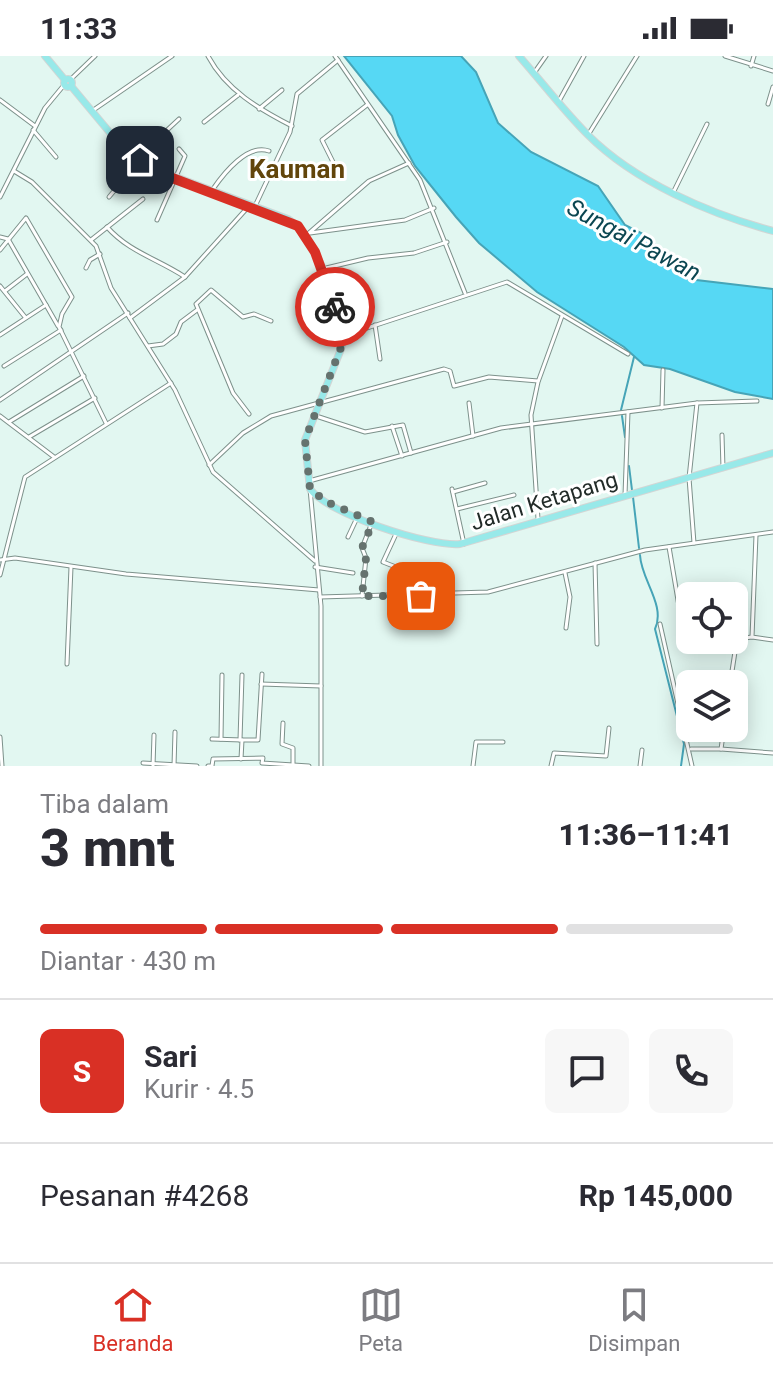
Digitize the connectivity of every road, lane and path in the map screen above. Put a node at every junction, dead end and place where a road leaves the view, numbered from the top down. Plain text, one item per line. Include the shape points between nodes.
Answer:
1 (45, 56) edge
2 (95, 56) edge
3 (172, 56) edge
4 (208, 56) edge
5 (519, 56) edge
6 (546, 56) edge
7 (584, 56) edge
8 (637, 56) edge
9 (725, 56) edge
10 (754, 56) edge
11 (336, 58) edge
12 (751, 66) junction
13 (773, 71) edge
14 (534, 73) junction
15 (68, 83) junction
16 (773, 87) edge
17 (282, 90) dead end
18 (239, 93) junction
19 (0, 100) edge
20 (559, 101) junction
21 (768, 104) dead end
22 (367, 105) junction
23 (259, 109) junction
24 (92, 111) junction
25 (179, 119) dead end
26 (204, 122) dead end
27 (707, 124) dead end
28 (292, 126) junction
29 (34, 128) junction
30 (588, 135) junction
31 (179, 149) dead end
32 (269, 151) dead end
33 (56, 157) dead end
34 (138, 159) junction
35 (333, 162) dead end
36 (409, 163) junction
37 (14, 171) junction
38 (174, 178) junction
39 (211, 192) junction
40 (673, 193) junction
41 (1, 194) edge
42 (109, 197) dead end
43 (143, 199) dead end
44 (252, 207) junction
45 (434, 208) junction
46 (157, 220) dead end
47 (107, 227) junction
48 (773, 231) edge
49 (308, 234) junction
50 (0, 237) edge
51 (8, 239) junction
52 (91, 240) junction
53 (447, 242) junction
54 (0, 250) edge
55 (100, 254) junction
56 (86, 268) dead end
57 (322, 269) junction
58 (28, 273) junction
59 (185, 277) junction
60 (0, 286) edge
61 (5, 291) junction
62 (465, 293) junction
63 (46, 305) junction
64 (197, 310) junction
65 (129, 315) junction
66 (562, 316) junction
67 (26, 318) junction
68 (271, 321) dead end
69 (375, 325) junction
70 (0, 328) edge
71 (342, 328) junction
72 (60, 329) junction
73 (361, 330) junction
74 (2, 334) edge
75 (343, 342) junction
76 (148, 346) junction
77 (72, 350) junction
78 (628, 354) dead end
79 (380, 359) dead end
80 (4, 366) dead end
81 (663, 370) dead end
82 (84, 376) junction
83 (538, 381) junction
84 (171, 383) junction
85 (95, 398) junction
86 (0, 400) edge
87 (321, 401) junction
88 (757, 401) dead end
89 (469, 403) dead end
90 (697, 403) junction
91 (662, 408) junction
92 (628, 412) junction
93 (249, 414) dead end
94 (0, 416) edge
95 (314, 416) junction
96 (9, 422) junction
97 (106, 423) junction
98 (530, 423) junction
99 (392, 426) junction
100 (722, 435) dead end
101 (473, 436) junction
102 (29, 437) junction
103 (411, 453) junction
104 (773, 453) edge
105 (402, 456) junction
106 (54, 457) junction
107 (209, 466) junction
108 (723, 468) junction
109 (689, 478) junction
110 (485, 483) dead end
111 (309, 485) junction
112 (514, 495) dead end
113 (625, 495) junction
114 (457, 509) junction
115 (358, 516) junction
116 (373, 522) junction
117 (538, 523) junction
118 (398, 531) junction
119 (773, 532) edge
120 (756, 535) junction
121 (348, 537) dead end
122 (694, 543) junction
123 (464, 544) junction
124 (669, 546) junction
125 (2, 550) edge
126 (1, 559) edge
127 (315, 561) junction
128 (595, 563) junction
129 (71, 567) junction
130 (315, 567) junction
131 (406, 571) dead end
132 (353, 573) dead end
133 (565, 573) junction
134 (0, 575) edge
135 (676, 588) edge
136 (319, 590) junction
137 (362, 596) junction
138 (320, 597) junction
139 (660, 624) dead end
140 (566, 628) dead end
141 (752, 637) junction
142 (773, 640) edge
143 (597, 644) dead end
144 (67, 664) dead end
145 (732, 670) edge
146 (262, 674) dead end
147 (222, 675) dead end
148 (242, 675) dead end
149 (261, 684) junction
150 (322, 686) junction
151 (283, 723) dead end
152 (609, 728) dead end
153 (175, 732) dead end
154 (154, 735) dead end
155 (0, 737) edge
156 (212, 739) dead end
157 (221, 739) junction
158 (241, 740) junction
159 (503, 742) dead end
160 (722, 742) edge
161 (691, 749) junction
162 (721, 749) junction
163 (642, 750) dead end
164 (773, 753) edge
165 (241, 759) junction
166 (143, 763) dead end
167 (154, 764) edge
168 (262, 764) edge
169 (174, 765) edge
170 (293, 765) edge
171 (2, 766) edge
172 (197, 766) edge
173 (211, 766) edge
174 (309, 766) edge
175 (321, 766) edge
176 (473, 766) edge
177 (551, 766) edge
178 (640, 766) edge
179 (692, 766) edge

1 - 15 main road
2 - 15 street
3 - 24 street
4 - 18 street
5 - 14 main road
6 - 14 street
7 - 20 street
8 - 30 street
9 - 12 street
10 - 12 street
11 - 22 street
11 - 28 street via 297,94
12 - 13 street
14 - 20 main road
15 - 24 main road
15 - 29 street
16 - 21 street
17 - 23 street
18 - 23 street
18 - 26 street
19 - 29 street
20 - 30 main road
22 - 35 street via 322,140
22 - 36 street
23 - 28 street
24 - 34 main road
25 - 34 street
27 - 40 street
28 - 44 street
29 - 33 street
29 - 37 street
30 - 40 main road
31 - 38 street via 185,155
32 - 39 street via 250,152
34 - 38 main road
34 - 42 street
36 - 45 street
36 - 49 street via 369,181
37 - 41 street
37 - 52 street via 28,178
38 - 39 main road
38 - 46 street
39 - 44 main road
40 - 48 main road
43 - 47 street
44 - 49 main road via 288,219
44 - 59 street
45 - 49 street via 405,220
45 - 53 street
47 - 52 street
47 - 59 street via 128,248
49 - 57 main road
50 - 51 street
51 - 54 street
51 - 58 street
51 - 72 street via 27,219 72,297
52 - 55 street
53 - 57 street
53 - 62 street
55 - 56 street
55 - 65 street via 111,288
57 - 71 main road
58 - 61 street
58 - 63 street
59 - 65 street
60 - 61 street
61 - 67 street
62 - 66 street via 510,282
62 - 69 street
63 - 67 street
63 - 72 street
64 - 68 street via 197,303 211,290 243,317 254,314
64 - 76 street via 163,344
64 - 93 street via 233,393
65 - 76 street
65 - 77 street
66 - 78 street
66 - 83 street
67 - 74 street
69 - 73 street
69 - 79 street
70 - 74 street
71 - 73 street
71 - 75 main road
72 - 77 street
72 - 80 street
73 - 75 street
75 - 87 main road
76 - 84 street
77 - 82 street
77 - 86 street
81 - 91 street
82 - 85 street
82 - 96 street
83 - 87 street via 489,377 454,386 450,371 444,369
83 - 98 street
84 - 97 street
84 - 107 street
85 - 97 street
85 - 102 street
87 - 95 main road
87 - 107 street via 257,423
88 - 90 street
89 - 101 street
90 - 91 street
90 - 109 street
91 - 92 street
92 - 98 street
92 - 113 street
94 - 96 street
95 - 99 street via 365,432
95 - 111 main road via 305,448
96 - 102 street
97 - 106 street
98 - 101 street
98 - 117 street
99 - 103 street via 404,427
99 - 105 street
100 - 108 street
101 - 103 street
102 - 106 street
103 - 105 street
104 - 108 main road, Jalan Ketapang
105 - 111 street
106 - 125 street via 23,481
107 - 127 street
108 - 109 main road, Jalan Ketapang
109 - 113 main road, Jalan Ketapang
109 - 122 street
110 - 114 street via 452,490
111 - 115 main road, Jalan Ketapang via 320,499
111 - 127 street
112 - 114 street
113 - 117 main road, Jalan Ketapang
114 - 123 street
115 - 116 main road, Jalan Ketapang
115 - 121 street
116 - 118 main road, Jalan Ketapang
116 - 137 street via 362,548
117 - 123 main road, Jalan Ketapang
118 - 123 main road, Jalan Ketapang via 439,545
118 - 131 street via 383,562
119 - 120 street
120 - 122 street
120 - 141 street
122 - 124 street
124 - 128 street
124 - 135 street
125 - 126 street
126 - 129 street
126 - 134 street
127 - 130 street
128 - 133 street
128 - 143 street
129 - 136 street
129 - 144 street
130 - 132 street
130 - 136 street
133 - 137 street via 476,594
133 - 140 street via 570,597
136 - 138 street
137 - 138 street
138 - 150 street
139 - 161 street
141 - 142 street
141 - 145 street via 737,639
146 - 149 street
147 - 157 street
148 - 158 street
149 - 150 street
149 - 158 street via 258,740
150 - 175 street
151 - 170 street via 282,744 293,748
152 - 177 street via 606,756 554,753
153 - 169 street
154 - 167 street
155 - 171 street
156 - 157 street
157 - 158 street
158 - 165 street
159 - 176 street via 476,742
160 - 162 street
161 - 162 street
161 - 179 street
162 - 164 street
163 - 178 street
165 - 168 street via 263,758
165 - 173 street via 213,759
166 - 167 street
167 - 169 street
168 - 170 street
169 - 172 street
170 - 174 street

